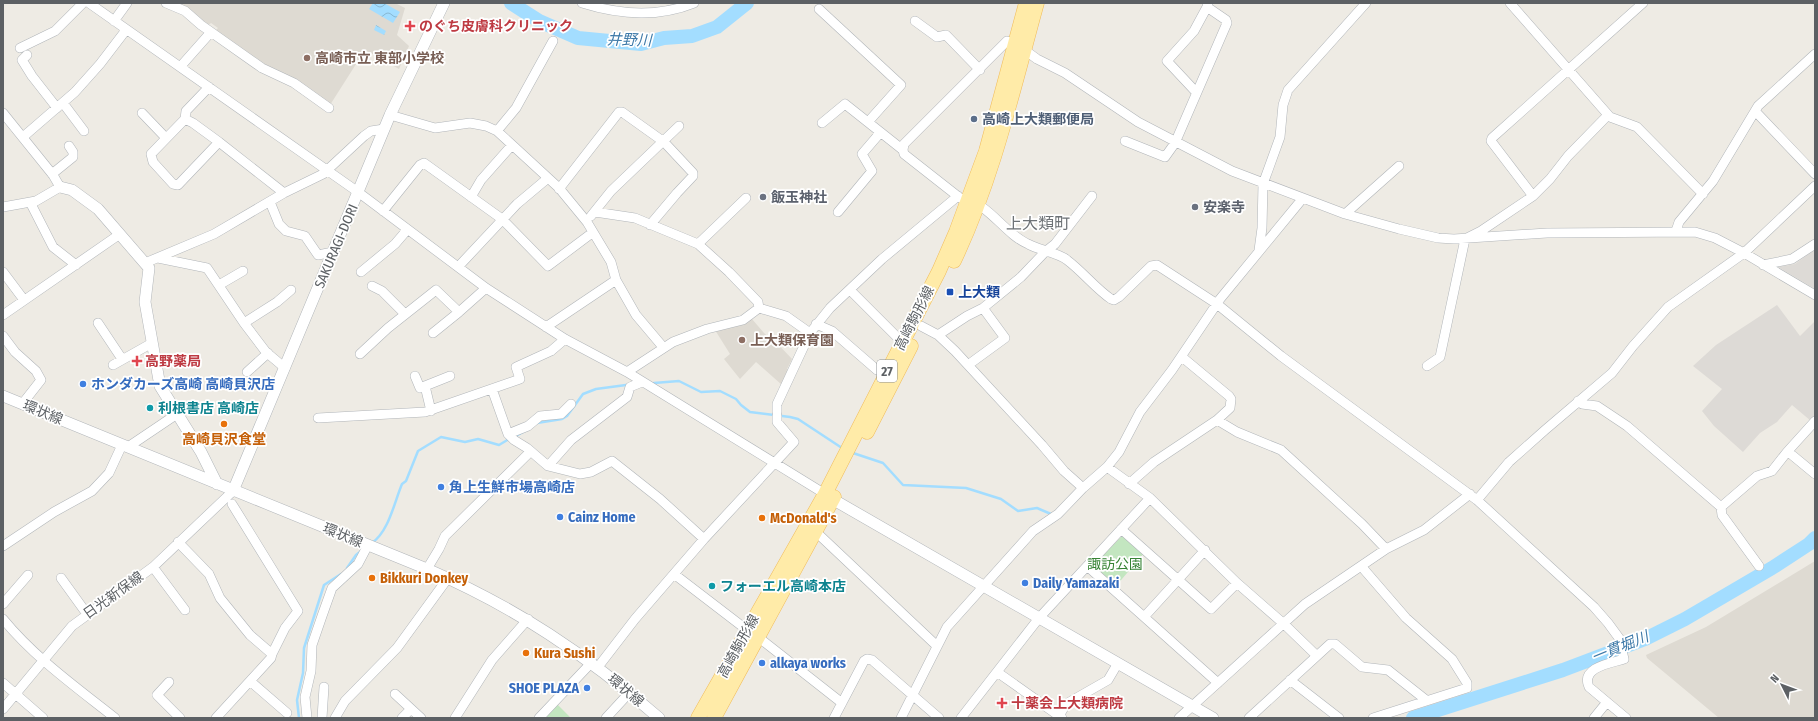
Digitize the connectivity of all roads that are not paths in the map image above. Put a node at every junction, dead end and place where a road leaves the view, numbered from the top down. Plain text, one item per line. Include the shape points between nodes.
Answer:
1 (83, 3) edge
2 (89, 3) edge
3 (127, 3) edge
4 (166, 3) edge
5 (444, 3) edge
6 (582, 3) edge
7 (694, 3) edge
8 (1026, 3) edge
9 (1037, 3) edge
10 (1366, 3) edge
11 (1510, 3) edge
12 (1643, 3) edge
13 (592, 4) edge
14 (681, 5) edge
15 (1207, 5) edge
16 (819, 9) dead end
17 (114, 21) junction
18 (915, 21) dead end
19 (126, 30) junction
20 (211, 32) junction
21 (553, 41) dead end
22 (1019, 47) junction
23 (20, 48) dead end
24 (1815, 54) edge
25 (27, 55) dead end
26 (180, 67) junction
27 (1569, 69) junction
28 (980, 70) junction
29 (209, 87) junction
30 (1196, 92) junction
31 (60, 106) junction
32 (329, 108) dead end
33 (1755, 111) junction
34 (3, 113) edge
35 (142, 113) dead end
36 (390, 115) junction
37 (1608, 115) junction
38 (185, 119) junction
39 (868, 122) junction
40 (822, 123) dead end
41 (680, 126) dead end
42 (384, 129) junction
43 (84, 131) dead end
44 (497, 131) junction
45 (880, 133) junction
46 (23, 137) junction
47 (166, 138) junction
48 (1125, 141) dead end
49 (219, 142) junction
50 (664, 142) junction
51 (1175, 143) junction
52 (512, 145) junction
53 (69, 146) dead end
54 (903, 150) junction
55 (1399, 166) dead end
56 (327, 170) junction
57 (52, 174) junction
58 (1815, 174) edge
59 (548, 178) junction
60 (1263, 184) junction
61 (1815, 186) edge
62 (60, 187) junction
63 (559, 189) junction
64 (358, 192) junction
65 (284, 193) junction
66 (1703, 194) junction
67 (1092, 196) dead end
68 (1533, 196) junction
69 (471, 197) junction
70 (746, 198) dead end
71 (1303, 198) junction
72 (968, 200) junction
73 (30, 202) junction
74 (270, 202) junction
75 (3, 207) edge
76 (383, 212) junction
77 (595, 212) junction
78 (838, 212) dead end
79 (1345, 214) junction
80 (502, 219) junction
81 (587, 222) junction
82 (650, 225) junction
83 (407, 230) junction
84 (1676, 231) junction
85 (592, 232) junction
86 (120, 234) junction
87 (1465, 239) junction
88 (698, 244) junction
89 (1815, 244) edge
90 (1259, 250) junction
91 (333, 252) junction
92 (1045, 252) junction
93 (1744, 253) junction
94 (156, 258) junction
95 (145, 263) junction
96 (76, 265) junction
97 (1763, 265) junction
98 (458, 267) junction
99 (243, 271) dead end
100 (3, 272) edge
101 (361, 272) dead end
102 (616, 280) junction
103 (219, 285) junction
104 (372, 286) dead end
105 (486, 288) junction
106 (291, 290) dead end
107 (850, 290) junction
108 (1815, 295) edge
109 (24, 300) junction
110 (1217, 304) junction
111 (759, 308) junction
112 (983, 308) junction
113 (459, 312) junction
114 (404, 314) junction
115 (3, 315) edge
116 (98, 323) dead end
117 (244, 323) junction
118 (816, 324) junction
119 (921, 326) junction
120 (546, 327) junction
121 (433, 332) dead end
122 (810, 333) junction
123 (938, 335) junction
124 (3, 336) edge
125 (565, 339) junction
126 (902, 342) junction
127 (152, 343) junction
128 (663, 347) junction
129 (268, 353) junction
130 (360, 354) dead end
131 (1182, 357) junction
132 (122, 359) junction
133 (113, 365) dead end
134 (968, 365) junction
135 (1427, 366) dead end
136 (285, 368) junction
137 (247, 372) dead end
138 (627, 372) junction
139 (886, 373) junction
140 (415, 376) dead end
141 (450, 376) dead end
142 (642, 382) junction
143 (425, 386) junction
144 (492, 389) junction
145 (3, 396) edge
146 (1578, 401) junction
147 (23, 403) junction
148 (571, 404) dead end
149 (431, 410) junction
150 (177, 414) junction
151 (318, 418) dead end
152 (1217, 420) junction
153 (1815, 421) edge
154 (508, 434) junction
155 (125, 446) junction
156 (530, 452) junction
157 (1787, 452) junction
158 (774, 464) junction
159 (548, 466) junction
160 (1107, 467) junction
161 (1815, 474) edge
162 (218, 484) junction
163 (1130, 484) junction
164 (1083, 488) junction
165 (233, 491) junction
166 (829, 497) junction
167 (1473, 497) junction
168 (1150, 498) junction
169 (232, 504) dead end
170 (1721, 507) junction
171 (1121, 529) junction
172 (815, 531) junction
173 (704, 539) junction
174 (178, 542) junction
175 (368, 545) junction
176 (3, 546) edge
177 (1386, 549) junction
178 (1205, 550) junction
179 (1087, 566) junction
180 (1361, 566) junction
181 (1759, 566) dead end
182 (153, 567) junction
183 (427, 569) junction
184 (674, 574) junction
185 (28, 575) dead end
186 (61, 578) dead end
187 (448, 578) junction
188 (1180, 580) junction
189 (1237, 583) junction
190 (984, 587) junction
191 (3, 604) edge
192 (185, 610) dead end
193 (87, 614) junction
194 (1145, 616) junction
195 (1038, 618) junction
196 (3, 619) edge
197 (528, 619) junction
198 (1284, 624) junction
199 (752, 634) junction
200 (937, 646) junction
201 (272, 654) junction
202 (1316, 655) junction
203 (43, 661) junction
204 (1118, 663) junction
205 (595, 665) junction
206 (997, 672) junction
207 (1290, 680) junction
208 (250, 681) junction
209 (169, 682) dead end
210 (3, 683) edge
211 (1218, 683) junction
212 (324, 687) dead end
213 (630, 692) junction
214 (15, 694) junction
215 (395, 694) dead end
216 (913, 696) junction
217 (1426, 700) junction
218 (1607, 702) junction
219 (842, 703) junction
220 (1192, 706) junction
221 (3, 709) edge
222 (410, 709) junction
223 (287, 713) dead end
224 (1060, 717) edge
225 (43, 718) edge
226 (115, 718) edge
227 (180, 718) edge
228 (216, 718) edge
229 (307, 718) edge
230 (322, 718) edge
231 (334, 718) edge
232 (402, 718) edge
233 (421, 718) edge
234 (455, 718) edge
235 (539, 718) edge
236 (606, 718) edge
237 (659, 718) edge
238 (698, 718) edge
239 (714, 718) edge
240 (834, 718) edge
241 (901, 718) edge
242 (939, 718) edge
243 (961, 718) edge
244 (1179, 718) edge
245 (1213, 718) edge
246 (1249, 718) edge
247 (1339, 718) edge
248 (1373, 718) edge
249 (1594, 718) edge
250 (1626, 718) edge

1 - 23 street via 55,30
2 - 17 street
3 - 17 street
4 - 20 street via 184,11
5 - 36 street, SAKURAGI-DORI
6 - 13 street
7 - 14 street
8 - 22 main road, 高崎駒形線 / 27
9 - 22 main road, 高崎駒形線 / 27
10 - 60 street via 1288,90 1283,105 1280,137
11 - 27 street
12 - 27 street
13 - 14 street via 630,14 656,14
15 - 30 street via 1227,23
15 - 30 street via 1194,31 1167,61
16 - 39 street via 901,86
17 - 19 street
18 - 28 street via 937,37 946,35
19 - 26 street
19 - 31 street via 88,78
20 - 26 street
20 - 32 street via 262,68 294,83
21 - 44 street via 516,108
22 - 28 street via 1007,41
22 - 51 street
22 - 72 main road, 高崎駒形線 / 27 via 1000,140
24 - 33 street
25 - 31 street via 22,60 32,76
26 - 29 street
27 - 37 street
27 - 68 street via 1491,141
28 - 54 street via 907,140
29 - 38 street via 186,111
29 - 56 street
30 - 51 street
31 - 43 street
31 - 46 street
33 - 58 street
33 - 66 street
34 - 46 street
35 - 47 street
36 - 42 street, SAKURAGI-DORI
36 - 44 street via 435,128 470,122
37 - 66 street via 1637,128
37 - 68 street
38 - 47 street
38 - 49 street
39 - 40 street via 845,104
39 - 45 street
41 - 50 street
42 - 56 street via 371,131 364,136
42 - 64 street, SAKURAGI-DORI
44 - 52 street
45 - 54 street
45 - 78 street via 862,154 872,171
46 - 57 street
47 - 49 street via 151,154 152,162 173,184 178,185
48 - 51 street via 1165,157
49 - 65 street
50 - 63 street via 619,112
50 - 77 street via 611,191
50 - 82 street via 693,176
51 - 60 street
52 - 59 street
52 - 69 street via 481,180
53 - 57 street via 73,157
54 - 72 street via 904,154
55 - 79 street
56 - 64 street
56 - 65 street
57 - 62 street
59 - 63 street
59 - 80 street via 529,192
60 - 71 street
60 - 90 street
61 - 93 street
62 - 73 street
62 - 86 street via 72,190 84,198 98,209
63 - 81 street
64 - 76 street
64 - 91 street, SAKURAGI-DORI
65 - 74 street
66 - 84 street via 1680,222
67 - 92 street via 1055,244
68 - 87 street
69 - 76 street via 424,163
69 - 80 street
70 - 88 street
71 - 79 street
71 - 90 street
72 - 92 street via 988,211 1027,244
72 - 107 street via 892,250
72 - 119 main road, 高崎駒形線 / 27 via 966,235
72 - 126 main road, 高崎駒形線 / 27 via 939,271
73 - 75 street
73 - 96 street via 53,247
74 - 91 street via 279,224 286,231 305,236 318,255
74 - 94 street via 214,234
76 - 83 street
77 - 81 street
77 - 82 street via 635,218
79 - 87 street via 1422,235
80 - 85 street via 548,266
80 - 98 street
81 - 85 street
82 - 88 street
83 - 98 street
83 - 101 street via 395,244
84 - 87 street via 1547,233
84 - 93 street via 1705,234
85 - 102 street via 611,262
86 - 95 street
86 - 96 street
87 - 135 street via 1440,357
88 - 111 street via 758,302
89 - 97 street via 1792,259
90 - 110 street
91 - 136 street, SAKURAGI-DORI
92 - 110 street via 1063,256 1114,300 1154,265
92 - 112 street via 1021,277
93 - 97 street
93 - 146 street via 1668,307 1612,373
94 - 95 street
94 - 103 street via 207,268
95 - 127 street via 149,268 145,302
96 - 109 street
97 - 108 street
98 - 105 street
99 - 103 street
100 - 109 street
102 - 120 street
102 - 128 street via 636,315
103 - 117 street
104 - 114 street via 382,291
105 - 113 street
105 - 120 street
106 - 117 street
107 - 118 street
107 - 126 street
109 - 115 street
110 - 131 street
110 - 167 street via 1281,356
111 - 122 street via 786,316
111 - 128 street via 743,320 707,329
112 - 123 street
112 - 134 street via 1005,338
113 - 114 street via 436,290
113 - 121 street
114 - 130 street
116 - 132 street
117 - 129 street
118 - 122 street
118 - 139 street via 832,331 877,370
119 - 123 street
119 - 166 main road, 高崎駒形線 / 27
120 - 125 street
122 - 158 street via 777,404 777,422 794,442
123 - 134 street
124 - 147 street via 15,352 33,367 41,380
125 - 138 street
125 - 144 street via 551,351 516,367 520,378
126 - 139 main road, 高崎駒形線 / 27
127 - 132 street
127 - 150 street via 160,386
128 - 138 street
129 - 136 street
129 - 137 street
131 - 152 street via 1231,399 1230,408
131 - 160 street via 1140,412 1119,452
132 - 133 street
134 - 164 street via 1064,471
136 - 165 street, SAKURAGI-DORI
138 - 142 street
139 - 166 main road, 高崎駒形線 / 27
140 - 143 street via 420,388
141 - 143 street
142 - 158 street
142 - 159 street via 630,387 628,398 571,440
143 - 149 street
144 - 149 street
144 - 154 street
145 - 147 street, 環状線
146 - 167 street
146 - 170 street via 1597,406 1627,426
147 - 155 street, 環状線
148 - 154 street via 561,414 540,416 528,426
149 - 151 street
150 - 155 street
150 - 162 street
152 - 163 street via 1154,462
152 - 177 street via 1237,432 1281,450
153 - 157 street
154 - 156 street
155 - 162 street, 環状線
155 - 176 street via 109,472 92,491 54,512
156 - 159 street
156 - 183 street via 444,536
157 - 161 street
157 - 170 street via 1772,471 1757,476
158 - 166 street
158 - 173 street
159 - 173 street via 580,474 591,472 612,461 660,499
160 - 163 street
160 - 164 street
162 - 165 street, 環状線
163 - 168 street
164 - 190 street via 1058,514 1033,531
165 - 174 street, 日光新保線
165 - 175 street, 環状線
166 - 172 main road, 高崎駒形線 / 27
166 - 190 street
166 - 199 main road, 高崎駒形線 / 27
167 - 177 street via 1424,530
167 - 218 street via 1594,607 1620,640 1624,659 1595,669 1588,675 1589,687
168 - 171 street
168 - 178 street
169 - 201 street via 298,611 285,628
170 - 181 street via 1722,515
171 - 179 street
171 - 188 street
172 - 199 main road, 高崎駒形線 / 27
172 - 200 street
173 - 184 street
174 - 182 street, 日光新保線
174 - 201 street via 209,574 220,598 250,635
175 - 183 street, 環状線
175 - 229 street via 358,564 332,588 322,616 312,645 311,671 305,697
177 - 180 street
178 - 188 street
178 - 189 street
179 - 194 street
179 - 195 street
180 - 198 street via 1305,604
180 - 217 street via 1406,618 1452,659 1467,682 1467,688
182 - 192 street
182 - 193 street, 日光新保線
183 - 187 street, 環状線
184 - 199 street
184 - 205 street
185 - 191 street
186 - 193 street
187 - 197 street, 環状線
187 - 231 street via 397,648 345,701
188 - 189 street via 1211,609
188 - 194 street
189 - 198 street
190 - 195 street
190 - 200 street via 947,627
193 - 203 street, 日光新保線 via 72,626
194 - 211 street
195 - 204 street
195 - 206 street
196 - 203 street
197 - 205 street, 環状線
197 - 234 street via 492,660
198 - 202 street
198 - 211 street
199 - 219 street
199 - 238 main road, 高崎駒形線 / 27
199 - 239 main road, 高崎駒形線 / 27
200 - 216 street
201 - 208 street
202 - 207 street
202 - 217 street via 1330,644 1335,644 1362,667 1388,670
203 - 214 street, 日光新保線
203 - 226 street
204 - 220 street
204 - 224 street via 1108,680 1066,704
205 - 213 street, 環状線
205 - 235 street
206 - 224 street
206 - 243 street
207 - 246 street
207 - 247 street
208 - 223 street
208 - 228 street
209 - 227 street via 157,695
210 - 214 street
211 - 220 street
212 - 230 street
213 - 236 street
213 - 237 street, 環状線
214 - 221 street, 日光新保線
214 - 225 street
215 - 222 street
216 - 219 street via 872,660 867,659
216 - 241 street
216 - 242 street
217 - 248 street
218 - 249 street
218 - 250 street
219 - 240 street
220 - 244 street
220 - 245 street
222 - 232 street
222 - 233 street

